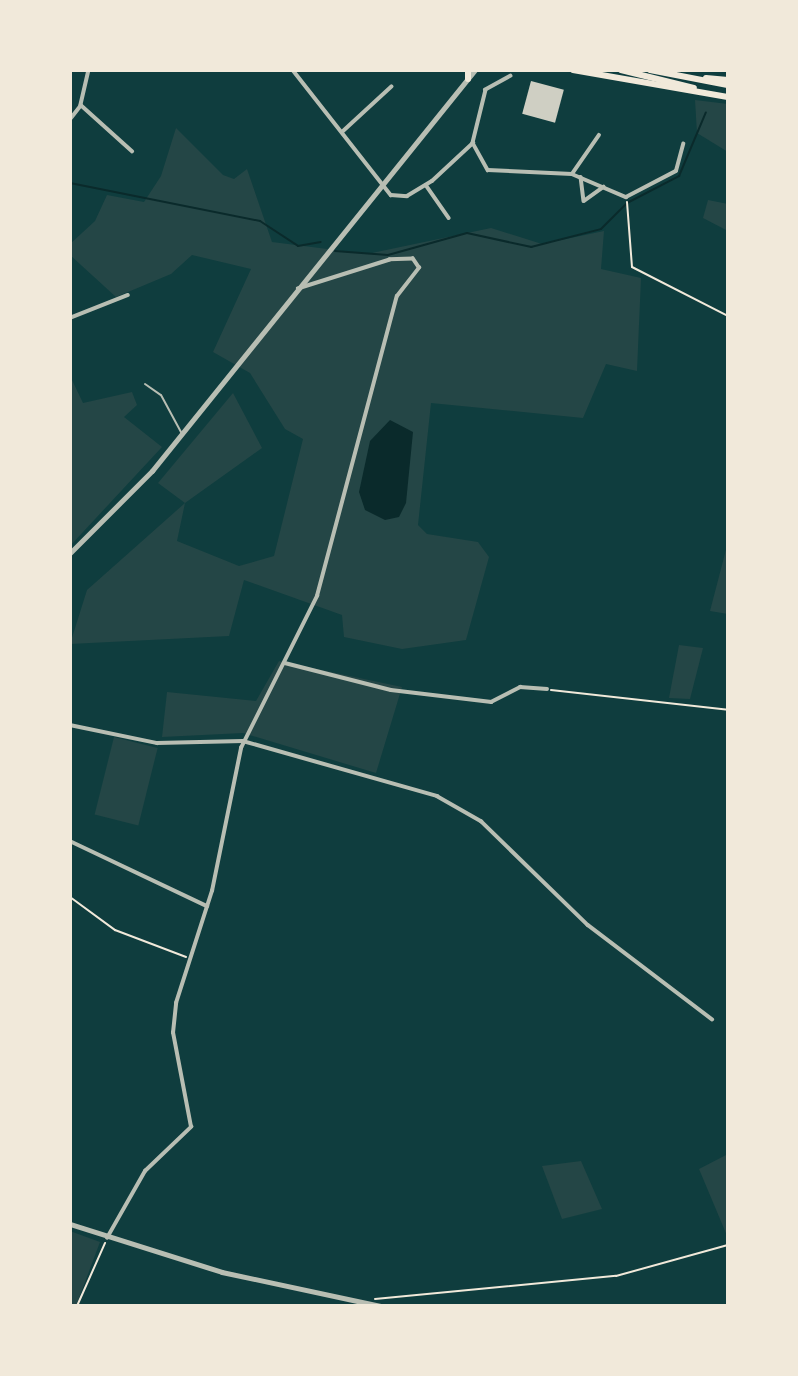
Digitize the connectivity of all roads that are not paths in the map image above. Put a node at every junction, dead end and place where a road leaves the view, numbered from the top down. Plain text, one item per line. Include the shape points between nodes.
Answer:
1 (89, 70) edge
2 (293, 70) edge
3 (467, 70) edge
4 (475, 70) edge
5 (573, 70) edge
6 (621, 70) edge
7 (650, 70) edge
8 (667, 70) edge
9 (511, 75) dead end
10 (468, 79) junction
11 (728, 83) edge
12 (391, 87) dead end
13 (728, 95) edge
14 (81, 105) junction
15 (71, 118) edge
16 (342, 132) junction
17 (599, 135) dead end
18 (473, 143) junction
19 (683, 144) dead end
20 (132, 151) dead end
21 (572, 174) junction
22 (581, 177) junction
23 (426, 185) junction
24 (382, 186) junction
25 (603, 187) junction
26 (449, 218) dead end
27 (296, 288) junction
28 (128, 295) dead end
29 (70, 318) edge
30 (145, 384) dead end
31 (181, 433) junction
32 (70, 553) edge
33 (285, 663) junction
34 (547, 689) road end
35 (70, 725) edge
36 (243, 741) junction
37 (70, 841) edge
38 (207, 906) junction
39 (712, 1019) dead end
40 (70, 1224) edge
41 (107, 1238) junction
42 (381, 1306) edge

1 - 14 street
2 - 16 street
3 - 10 highway
4 - 10 street
5 - 13 highway
6 - 13 highway
7 - 11 highway
8 - 11 highway
9 - 18 street via 486,90
10 - 24 street
12 - 16 street
14 - 15 street
14 - 20 street
16 - 24 street
17 - 21 street
18 - 21 street via 488,170
18 - 23 street
19 - 25 street via 676,171 626,197
21 - 22 street
22 - 25 street
22 - 25 street via 584,201
23 - 24 street via 398,197
23 - 26 street
24 - 27 street
27 - 31 street
27 - 33 street via 390,260 413,259 419,268 397,296 317,596
28 - 29 street
30 - 31 lane via 161,395
31 - 32 street via 125,502
33 - 34 street via 391,690 491,702 524,686
33 - 36 street
35 - 36 street via 157,743
36 - 38 street
36 - 39 street via 466,809 525,858 588,925
37 - 38 street
38 - 41 street via 189,958 173,1034 191,1126 145,1171
40 - 41 street
41 - 42 street via 222,1272

